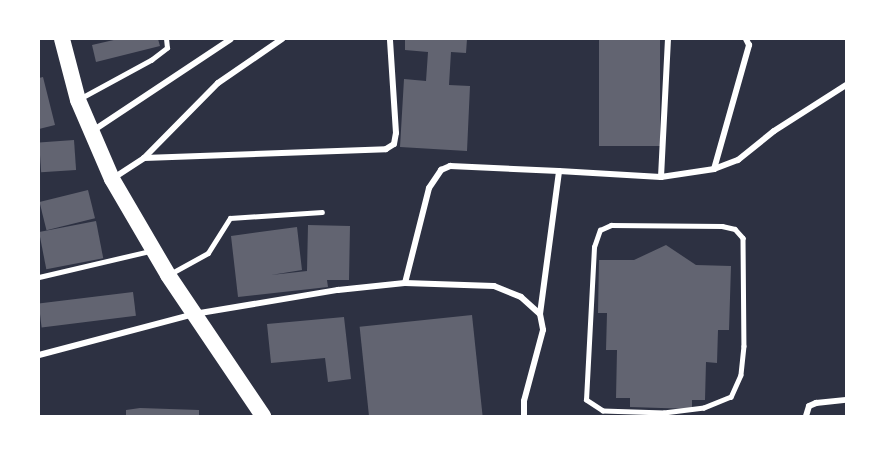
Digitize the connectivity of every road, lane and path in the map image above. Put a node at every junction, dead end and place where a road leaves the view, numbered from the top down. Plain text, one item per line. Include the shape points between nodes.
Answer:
1 (62, 39) edge
2 (166, 39) edge
3 (231, 39) edge
4 (282, 39) edge
5 (390, 39) edge
6 (668, 39) edge
7 (746, 39) edge
8 (846, 85) edge
9 (78, 100) junction
10 (91, 132) junction
11 (144, 158) junction
12 (714, 169) junction
13 (559, 171) junction
14 (661, 177) junction
15 (112, 180) junction
16 (322, 212) dead end
17 (153, 250) junction
18 (168, 275) junction
19 (39, 277) edge
20 (405, 283) junction
21 (194, 314) junction
22 (540, 314) junction
23 (39, 355) edge
24 (846, 400) edge
25 (664, 414) edge
26 (523, 415) edge
27 (263, 416) edge
28 (806, 416) edge

1 - 9 highway
2 - 9 lane via 167,48 151,60
3 - 10 street
4 - 11 street via 218,83
5 - 11 street via 396,133 394,144 386,149
6 - 14 street
7 - 12 street via 749,45
8 - 12 street via 774,131 738,160
9 - 10 highway
10 - 15 highway
11 - 15 street
12 - 14 street
13 - 14 street
13 - 20 street via 450,166 441,170 429,188
13 - 22 street
15 - 17 highway
16 - 18 lane via 230,218 208,253
17 - 18 highway
17 - 19 lane
18 - 21 highway
20 - 21 street
20 - 22 street via 494,286 521,297
21 - 23 street
21 - 27 highway
22 - 26 street via 543,330
24 - 28 street via 816,403 809,406
25 - 25 lane via 704,408 731,397 738,388 746,305 743,238 735,229 611,225 596,237 586,400 603,411

